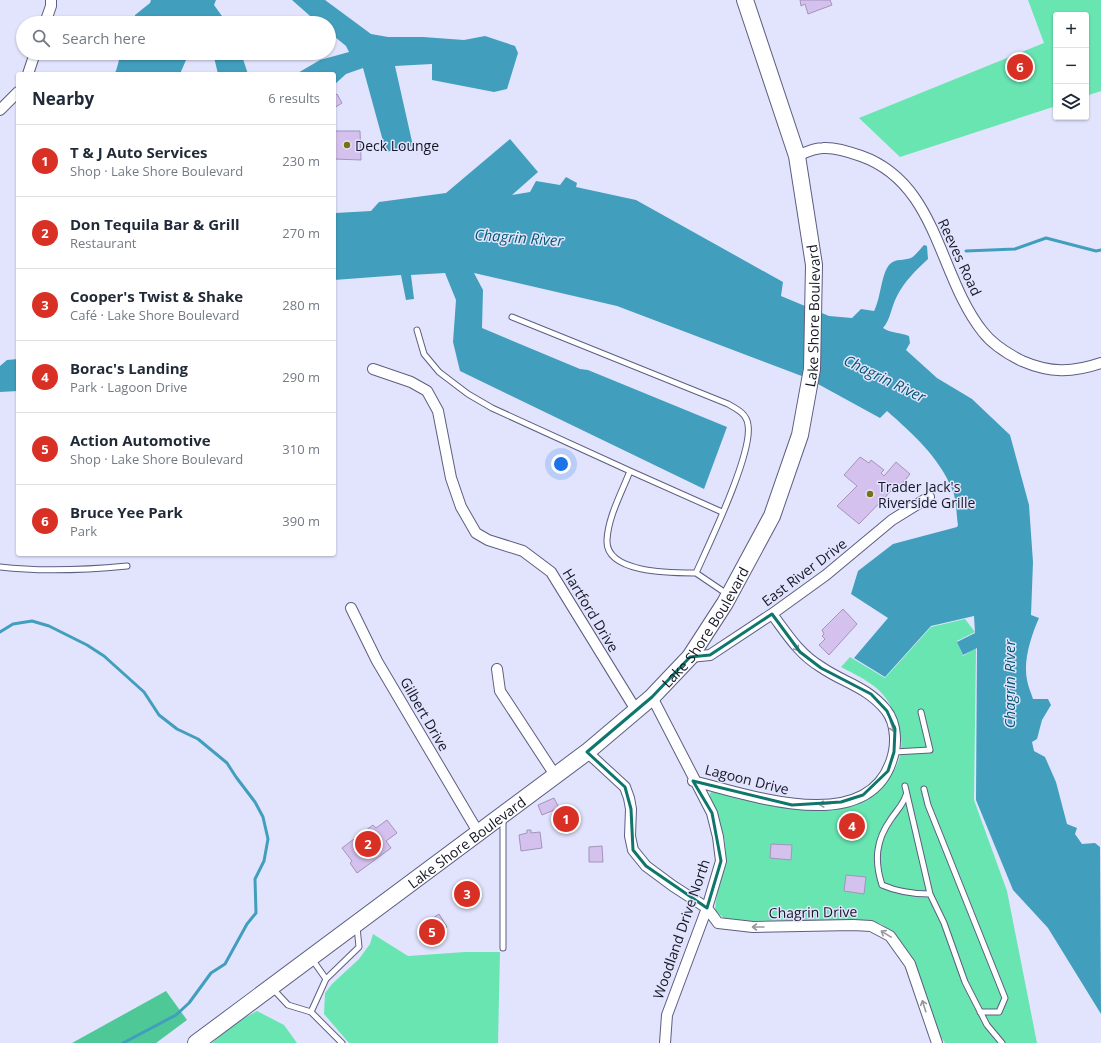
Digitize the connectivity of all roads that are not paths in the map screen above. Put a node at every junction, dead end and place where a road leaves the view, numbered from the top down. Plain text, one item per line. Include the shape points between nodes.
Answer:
1 (51, 0) edge
2 (745, 0) edge
3 (47, 16) edge
4 (33, 60) edge
5 (29, 72) edge
6 (16, 94) edge
7 (0, 110) edge
8 (797, 156) junction
9 (512, 317) dead end
10 (417, 330) dead end
11 (1101, 364) edge
12 (373, 369) dead end
13 (630, 471) junction
14 (929, 497) dead end
15 (722, 512) junction
16 (127, 566) dead end
17 (0, 567) edge
18 (696, 573) junction
19 (729, 596) junction
20 (351, 608) dead end
21 (772, 614) junction
22 (690, 657) junction
23 (497, 669) dead end
24 (652, 697) junction
25 (636, 710) junction
26 (921, 712) dead end
27 (587, 752) junction
28 (894, 752) junction
29 (554, 775) junction
30 (693, 780) junction
31 (904, 786) dead end
32 (924, 790) dead end
33 (907, 794) junction
34 (503, 814) junction
35 (478, 832) junction
36 (930, 894) junction
37 (706, 908) junction
38 (357, 922) junction
39 (503, 948) dead end
40 (311, 957) junction
41 (326, 979) junction
42 (271, 986) junction
43 (311, 1012) junction
44 (980, 1012) junction
45 (196, 1043) edge
46 (342, 1043) edge
47 (665, 1043) edge
48 (937, 1043) edge
49 (1002, 1043) edge

1 - 3 street
2 - 8 main road, Lake Shore Boulevard
4 - 5 street
6 - 7 street
8 - 11 street, Reeves Road via 822,148 851,152 876,161 907,187 930,223 969,309 984,332 1008,354 1039,368 1072,371
8 - 19 main road, Lake Shore Boulevard via 814,265 812,369 800,435 772,516
9 - 15 lane via 740,411 746,417 748,425 747,447
10 - 13 lane via 424,354 439,372 468,394 492,408
12 - 25 street, Hartford Drive via 411,382 427,391 438,411 451,478 461,507 476,533 488,540 523,551 551,572
13 - 15 lane
13 - 18 lane via 608,527 606,542 612,555 624,563 644,570
14 - 21 street, East River Drive via 892,520 826,575
15 - 18 lane
16 - 17 lane via 30,570
18 - 19 lane
19 - 22 main road, Lake Shore Boulevard
20 - 35 street, Gilbert Drive via 378,661
21 - 22 street, East River Drive via 710,655
21 -> 28 street via 800,652 821,668 871,694 887,711 895,729
22 - 24 main road, Lake Shore Boulevard
23 - 29 street via 500,691
24 - 25 main road, Lake Shore Boulevard
24 - 30 street, Lagoon Drive
25 - 27 main road, Lake Shore Boulevard
26 - 28 lane via 930,750
27 - 29 main road, Lake Shore Boulevard
27 - 37 street, Chagrin Drive via 625,787 630,804 630,836 633,850 652,870
28 -> 30 street, Lagoon Drive via 888,771 877,785 863,795 841,802 792,805
29 - 34 main road, Lake Shore Boulevard
30 - 37 street, Woodland Drive North via 712,813 721,861
31 - 33 lane
32 - 44 lane via 1005,998 999,1012
33 - 36 lane
33 - 36 lane via 904,803 890,819 879,838 878,871 882,884 891,889 912,894
34 - 35 main road, Lake Shore Boulevard
34 - 39 lane
35 - 38 main road, Lake Shore Boulevard
36 - 44 lane via 944,923 965,982
37 - 47 street, Woodland Drive North via 667,1015
48 -> 37 street, Chagrin Drive via 910,964 890,936 872,926 754,927 718,923
38 - 40 main road, Lake Shore Boulevard
38 - 41 lane via 359,947
40 - 41 lane
40 - 42 main road, Lake Shore Boulevard
41 - 43 lane
42 - 43 lane via 288,1005
42 - 45 main road, Lake Shore Boulevard
43 - 46 lane
44 - 49 lane

